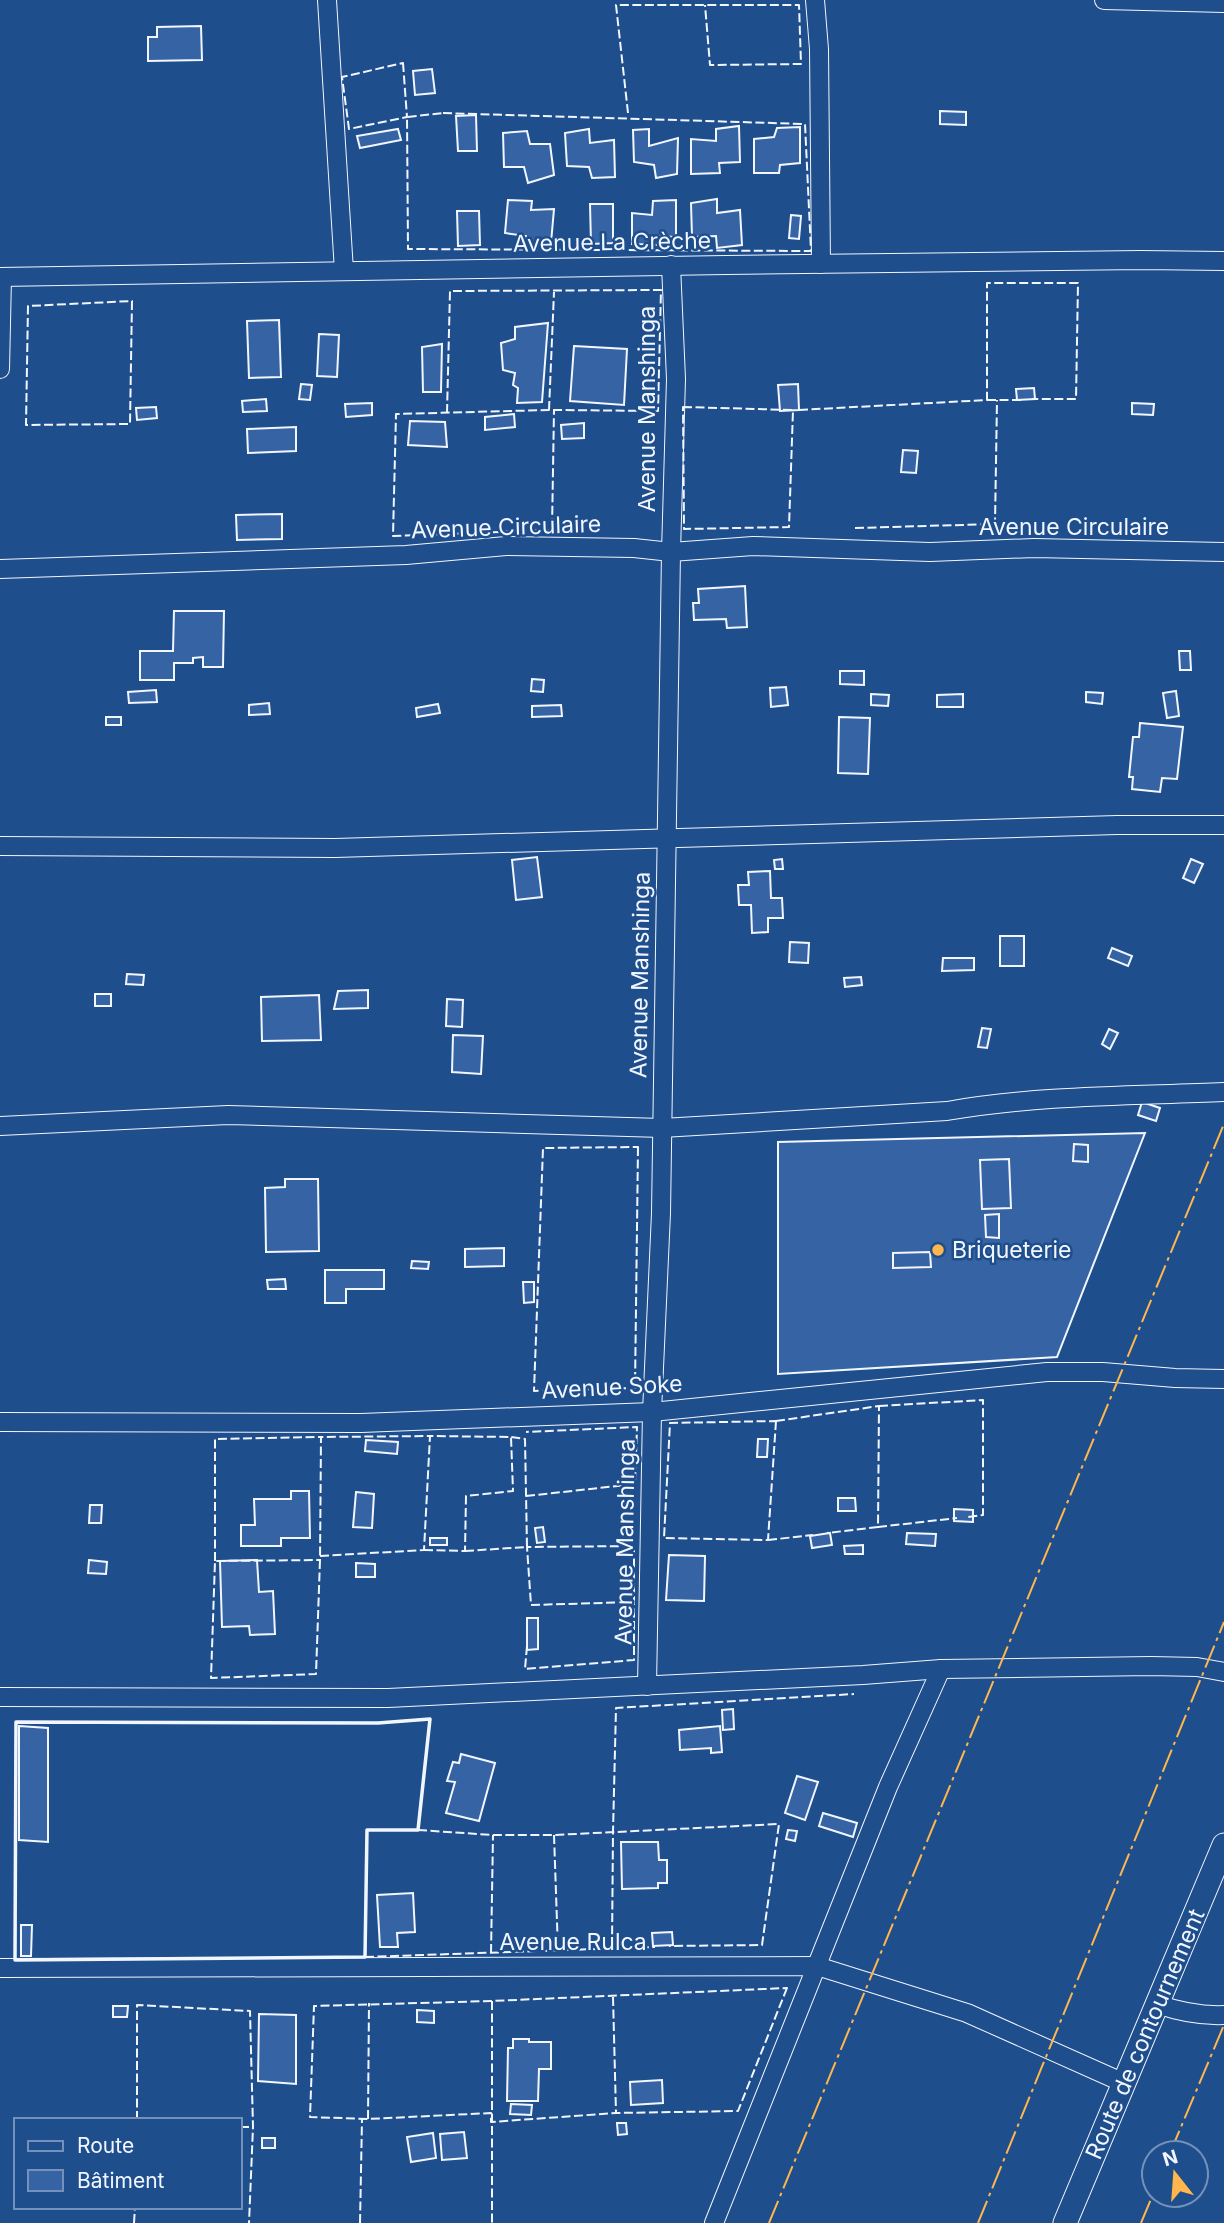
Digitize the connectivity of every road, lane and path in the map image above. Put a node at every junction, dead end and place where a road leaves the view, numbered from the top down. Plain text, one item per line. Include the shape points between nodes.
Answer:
1 (327, 0) edge
2 (816, 0) edge
3 (1104, 0) edge
4 (1224, 4) edge
5 (1224, 261) edge
6 (821, 264) junction
7 (671, 265) junction
8 (344, 271) junction
9 (1, 277) edge
10 (0, 369) edge
11 (671, 552) junction
12 (1224, 552) edge
13 (0, 569) edge
14 (1224, 825) edge
15 (666, 840) junction
16 (0, 846) edge
17 (1224, 1092) edge
18 (0, 1126) edge
19 (662, 1128) junction
20 (1224, 1379) edge
21 (652, 1412) junction
22 (0, 1422) edge
23 (941, 1669) junction
24 (1224, 1672) edge
25 (647, 1686) junction
26 (0, 1697) edge
27 (1224, 1844) edge
28 (817, 1966) junction
29 (0, 1968) edge
30 (1157, 2004) junction
31 (1224, 2015) edge
32 (1124, 2083) junction
33 (714, 2223) edge
34 (1065, 2223) edge

1 - 8 street
2 - 6 street
3 - 4 street
5 - 6 street, Avenue La Crèche
6 - 7 street, Avenue La Crèche
7 - 8 street, Avenue La Crèche
7 - 11 street, Avenue Manshinga via 676,379
8 - 9 street, Avenue La Crèche
9 - 10 street
11 - 12 street, Avenue Circulaire via 753,546 930,552 1034,548
11 - 13 street, Avenue Circulaire via 506,546 407,555
11 - 15 street, Avenue Manshinga
14 - 15 street
15 - 16 street via 335,848
15 - 19 street, Avenue Manshinga
17 - 19 street
18 - 19 street via 228,1115
19 - 21 street, Avenue Manshinga
20 - 21 street, Avenue Soke via 1047,1372
21 - 22 street, Avenue Soke via 361,1423
21 - 25 street, Avenue Manshinga
23 - 24 street via 1151,1666
23 - 25 street
23 - 28 street
25 - 26 street via 388,1698
27 - 30 street, Route de contournement
28 - 29 street, Avenue Rulca
28 - 32 street, Avenue Rulca via 967,2013
28 - 33 street
30 - 31 street via 1206,2016
30 - 32 street, Route de contournement
32 - 34 street, Route de contournement

